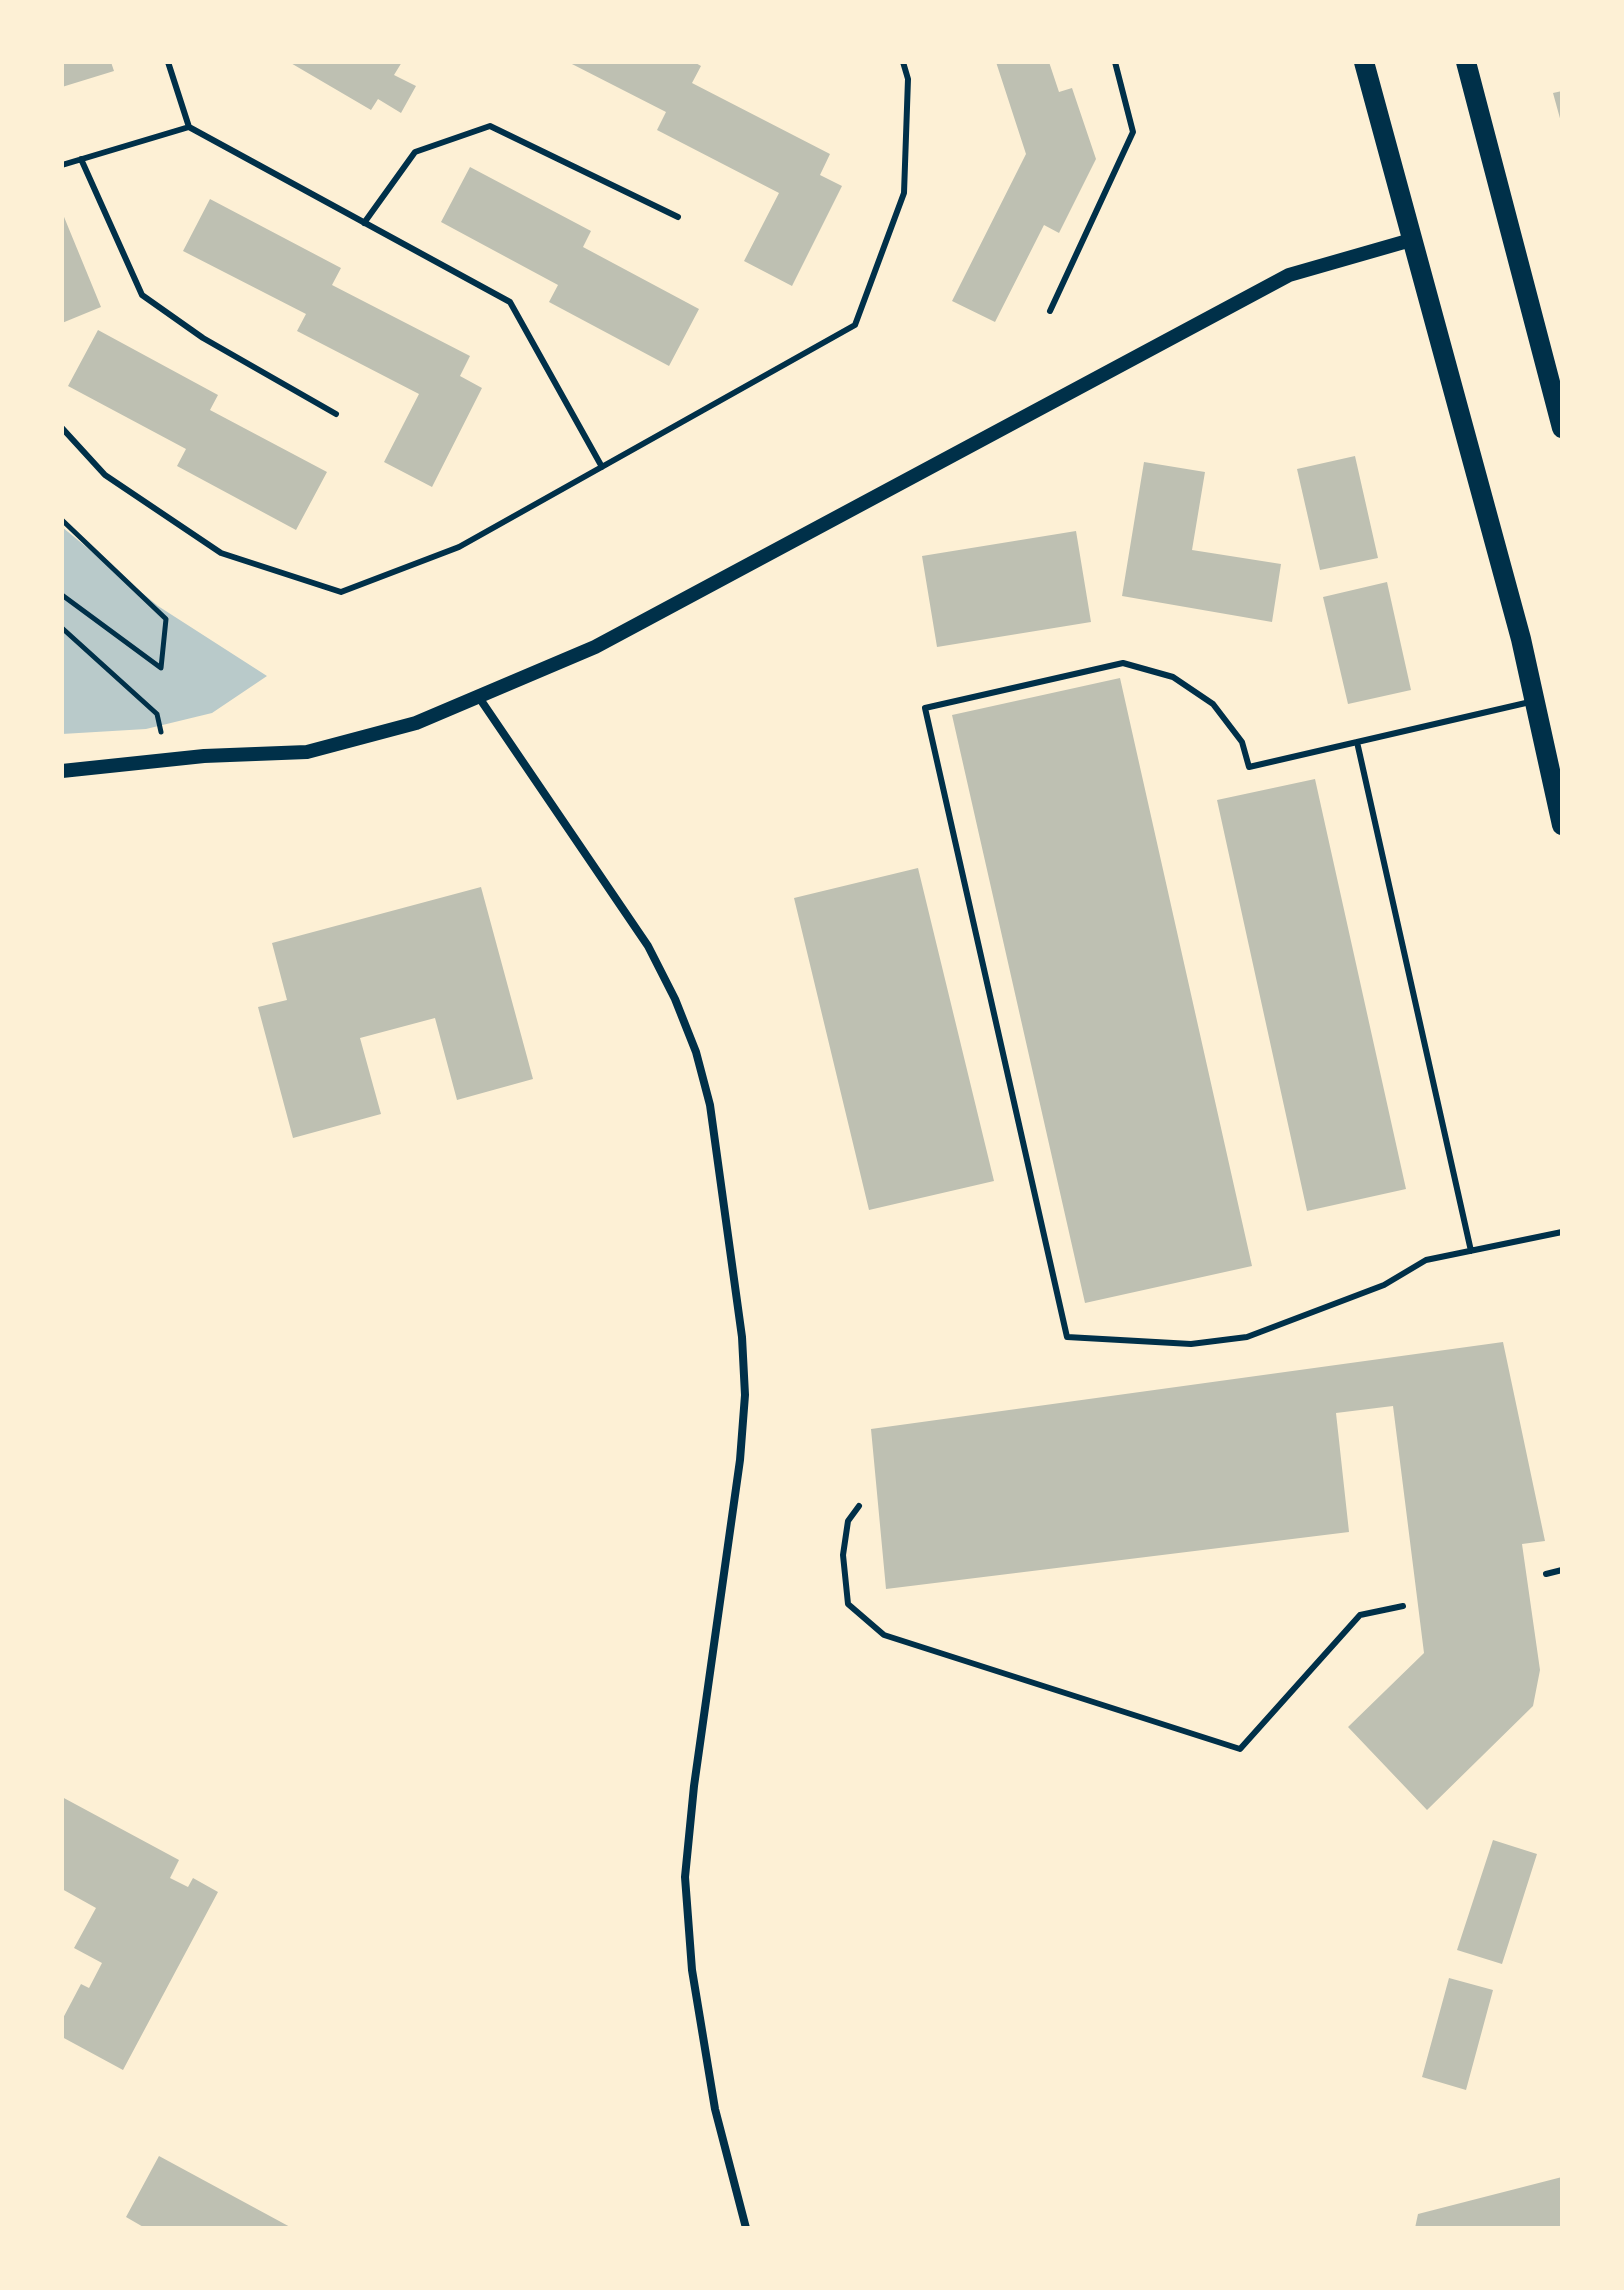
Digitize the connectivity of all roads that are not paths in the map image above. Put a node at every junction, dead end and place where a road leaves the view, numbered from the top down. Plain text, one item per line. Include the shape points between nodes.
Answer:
1 (168, 62) edge
2 (903, 62) edge
3 (1115, 62) edge
4 (1364, 62) edge
5 (1466, 62) edge
6 (189, 127) junction
7 (81, 159) junction
8 (62, 165) edge
9 (678, 217) dead end
10 (364, 223) junction
11 (1411, 240) junction
12 (1050, 311) dead end
13 (336, 414) dead end
14 (62, 428) edge
15 (1562, 428) edge
16 (602, 467) junction
17 (478, 696) junction
18 (1534, 701) junction
19 (1357, 742) junction
20 (62, 771) edge
21 (1562, 825) edge
22 (1562, 1232) edge
23 (1471, 1251) junction
24 (859, 1506) dead end
25 (1562, 1570) edge
26 (1546, 1574) dead end
27 (1403, 1606) dead end
28 (746, 2228) edge

1 - 6 lane
2 - 16 lane via 908,79 904,193 855,325
3 - 12 lane via 1133,132
4 - 11 main road
5 - 15 main road
6 - 7 lane
6 - 10 lane
7 - 8 lane
7 - 13 lane via 142,295 203,338
9 - 10 lane via 490,126 415,152
10 - 16 lane via 510,302
11 - 17 street via 1289,275 595,647
11 - 18 main road
14 - 16 lane via 105,475 221,553 341,592 459,547
17 - 20 street via 416,723 307,752
17 - 28 street via 648,946 696,1052 710,1105 745,1395 685,1877 692,1970 715,2109
18 - 19 lane
18 - 21 main road
19 - 23 lane
19 - 23 lane via 1249,767 1242,742 1213,704 1173,677 1123,663 925,708 1067,1337 1191,1344 1247,1337 1384,1285 1426,1260
22 - 23 lane
24 - 27 lane via 848,1521 843,1555 848,1604 884,1635 1240,1749 1360,1615
25 - 26 lane

